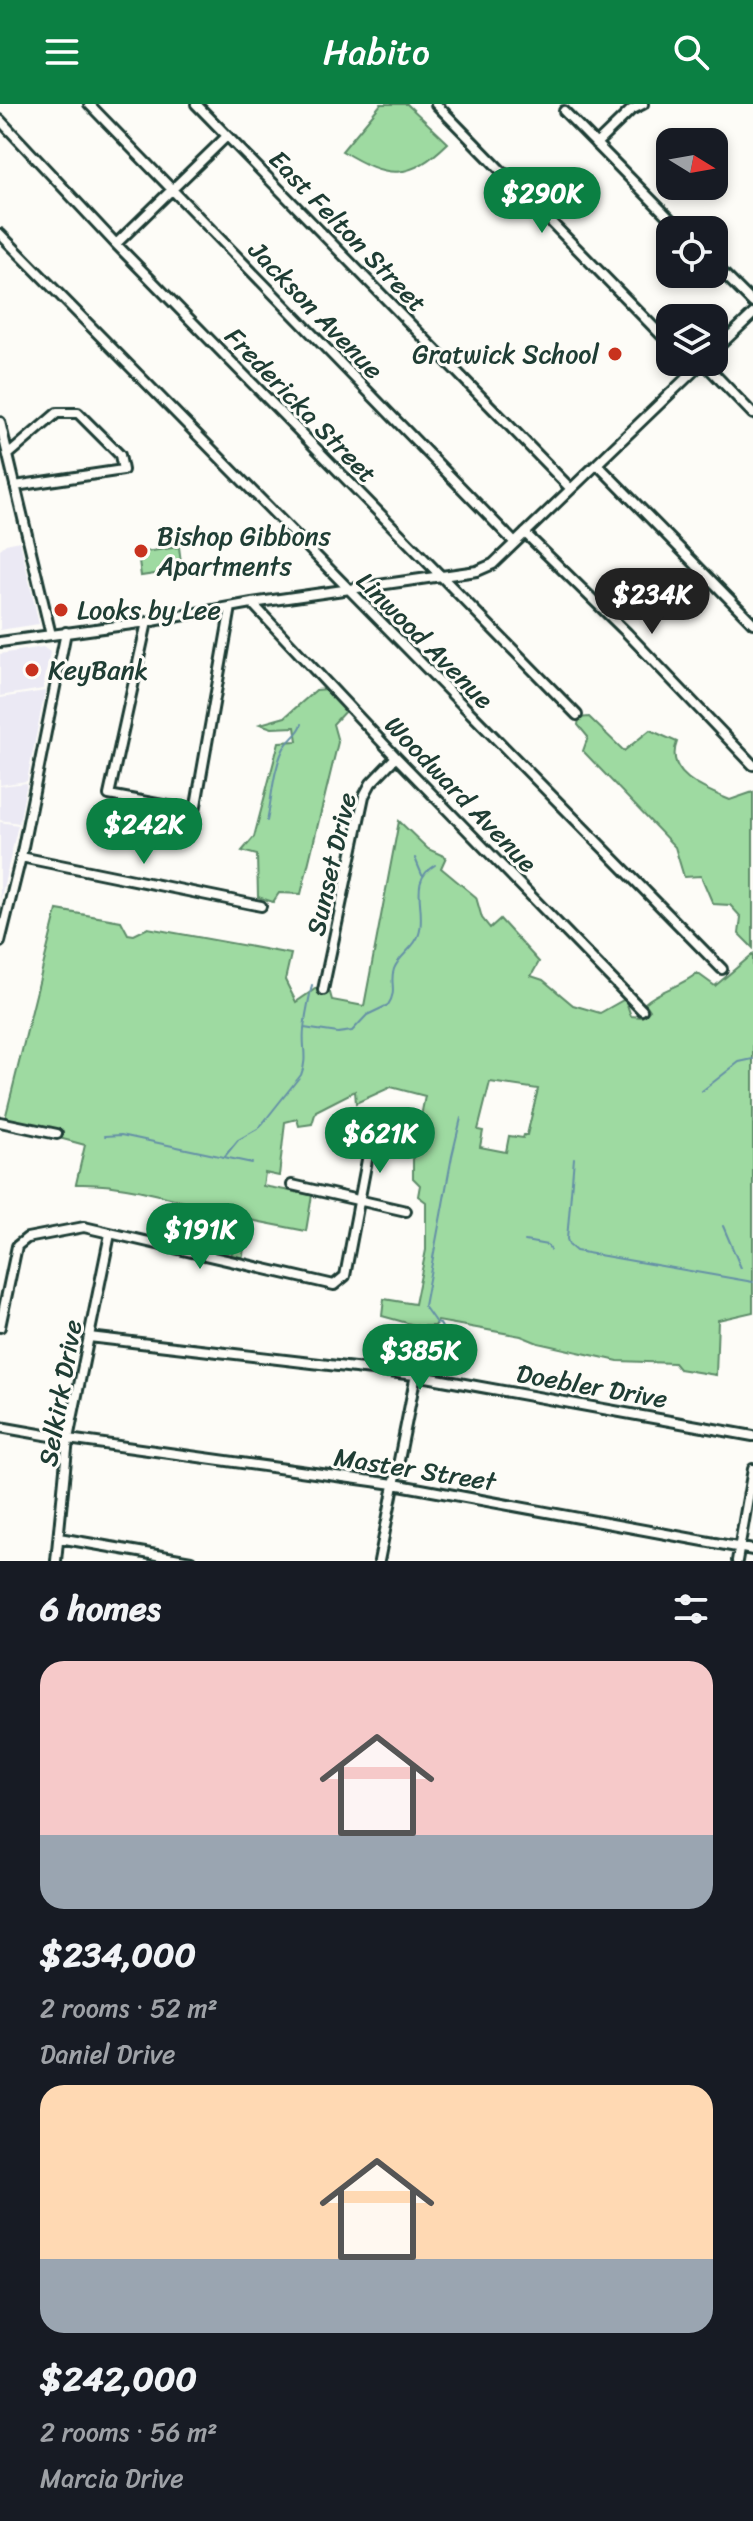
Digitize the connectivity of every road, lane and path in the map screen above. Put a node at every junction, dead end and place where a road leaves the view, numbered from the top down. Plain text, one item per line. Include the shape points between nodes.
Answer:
1 (89, 104) edge
2 (196, 104) edge
3 (436, 104) edge
4 (643, 104) edge
5 (564, 111) dead end
6 (0, 120) edge
7 (227, 136) junction
8 (596, 144) junction
9 (171, 189) junction
10 (667, 216) edge
11 (0, 234) edge
12 (116, 244) junction
13 (728, 278) edge
14 (753, 303) edge
15 (753, 314) edge
16 (656, 330) edge
17 (728, 338) edge
18 (689, 376) edge
19 (716, 376) edge
20 (753, 414) edge
21 (0, 422) edge
22 (8, 455) junction
23 (597, 464) junction
24 (15, 486) junction
25 (571, 489) junction
26 (525, 533) junction
27 (515, 543) junction
28 (439, 574) junction
29 (347, 589) junction
30 (252, 603) junction
31 (231, 607) junction
32 (147, 622) junction
33 (753, 623) edge
34 (66, 632) junction
35 (51, 635) junction
36 (0, 642) edge
37 (577, 715) dead end
38 (396, 757) junction
39 (753, 765) edge
40 (21, 857) junction
41 (261, 906) dead end
42 (0, 942) edge
43 (722, 969) dead end
44 (323, 990) dead end
45 (642, 1010) dead end
46 (0, 1122) edge
47 (57, 1134) dead end
48 (370, 1144) dead end
49 (292, 1185) dead end
50 (359, 1201) junction
51 (406, 1211) dead end
52 (110, 1234) junction
53 (0, 1327) edge
54 (89, 1337) junction
55 (421, 1349) dead end
56 (415, 1375) junction
57 (0, 1427) edge
58 (753, 1436) edge
59 (68, 1439) junction
60 (753, 1469) edge
61 (394, 1484) junction
62 (59, 1538) junction
63 (740, 1547) junction
64 (753, 1550) edge
65 (56, 1561) edge
66 (191, 1561) edge
67 (379, 1561) edge
68 (737, 1561) edge

1 - 9 street, Jackson Avenue
2 - 7 street, East Felton Street
3 - 16 street
4 - 8 street
5 - 8 street
6 - 12 street, Fredericka Street
7 - 9 street
7 - 25 street, East Felton Street
8 - 10 street
9 - 12 street
9 - 27 street, Jackson Avenue
11 - 29 street, Linwood Avenue
12 - 28 street, Fredericka Street
13 - 14 street
15 - 17 street
18 - 23 street
19 - 20 street
21 - 22 street
22 - 24 street
22 - 24 street via 57,413 78,413 120,455 123,470
23 - 25 street
23 - 33 street
24 - 35 street
25 - 26 street
26 - 27 street
26 - 39 street
27 - 28 street via 477,571
28 - 29 street
28 - 37 street, Fredericka Street
29 - 30 street
29 - 43 street, Linwood Avenue
30 - 31 street
30 - 38 street, Woodward Avenue
31 - 32 street
31 - 32 street via 195,811 109,795
32 - 34 street
34 - 35 street
34 - 40 street
35 - 36 street
38 - 44 street, Sunset Drive via 364,796
38 - 45 street, Woodward Avenue
40 - 41 street
40 - 42 street
46 - 47 street
48 - 50 street
49 - 50 street
50 - 51 street
50 - 52 street via 345,1276 334,1285
52 - 53 street via 84,1227 27,1238 17,1246
52 - 54 street, Selkirk Drive
54 - 56 street, Doebler Drive
54 - 59 street, Selkirk Drive
55 - 56 street
56 - 58 street, Doebler Drive
56 - 61 street
57 - 59 street, Master Street
59 - 61 street, Master Street
59 - 62 street, Selkirk Drive
60 - 63 street
61 - 63 street, Master Street
61 - 67 street
62 - 65 street, Selkirk Drive
62 - 66 street
63 - 64 street, Master Street
63 - 68 street

